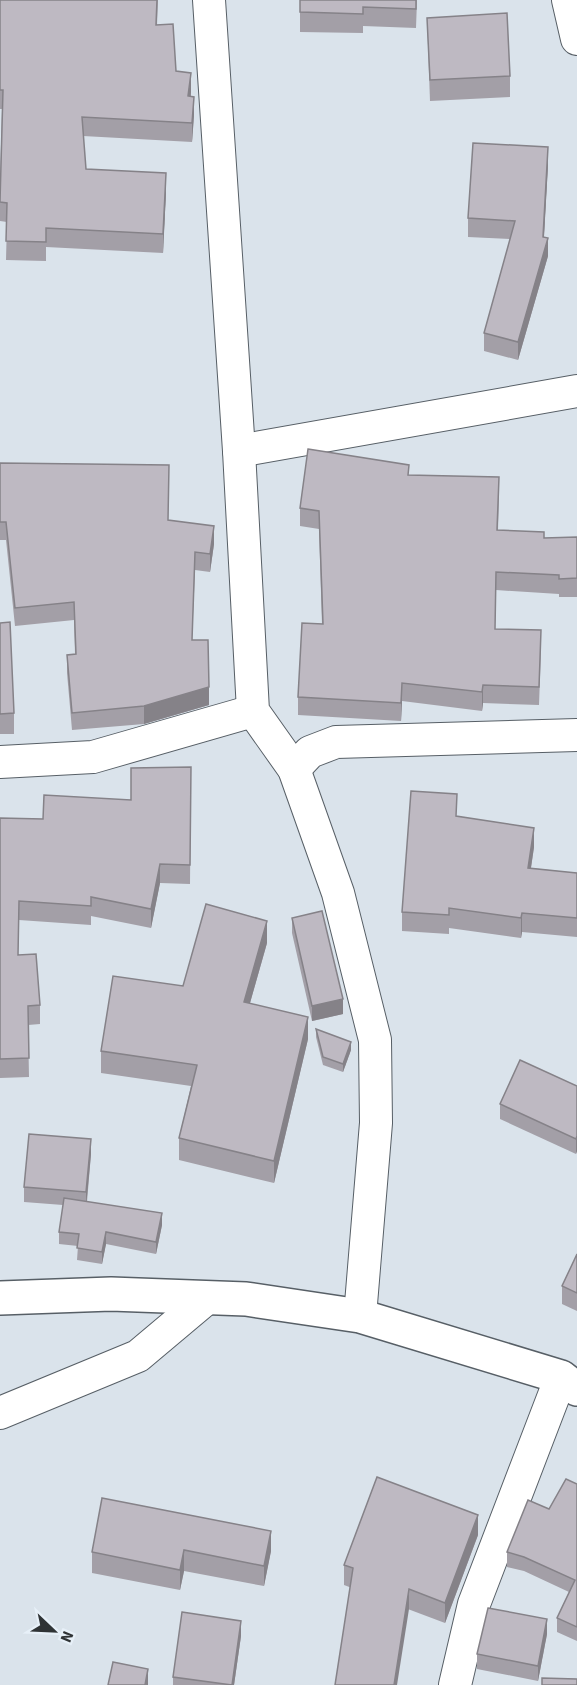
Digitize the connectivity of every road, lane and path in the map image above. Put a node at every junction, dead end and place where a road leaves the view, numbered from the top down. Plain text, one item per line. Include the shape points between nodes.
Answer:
1 (209, 0) edge
2 (568, 0) edge
3 (577, 39) edge
4 (577, 392) edge
5 (239, 451) junction
6 (253, 711) junction
7 (577, 735) edge
8 (0, 762) edge
9 (294, 769) junction
10 (0, 1298) edge
11 (207, 1298) junction
12 (360, 1316) junction
13 (569, 1383) edge
14 (0, 1413) edge
15 (455, 1685) edge

1 - 5 street
2 - 3 street
4 - 5 street
5 - 6 street
6 - 8 street via 93,758
6 - 9 street
7 - 9 street via 336,742 310,752
9 - 12 street via 338,893 375,1040 376,1122
10 - 11 main road via 111,1294
11 - 12 main road via 246,1299
11 - 14 street via 138,1356
12 - 13 main road
13 - 15 street via 474,1604

